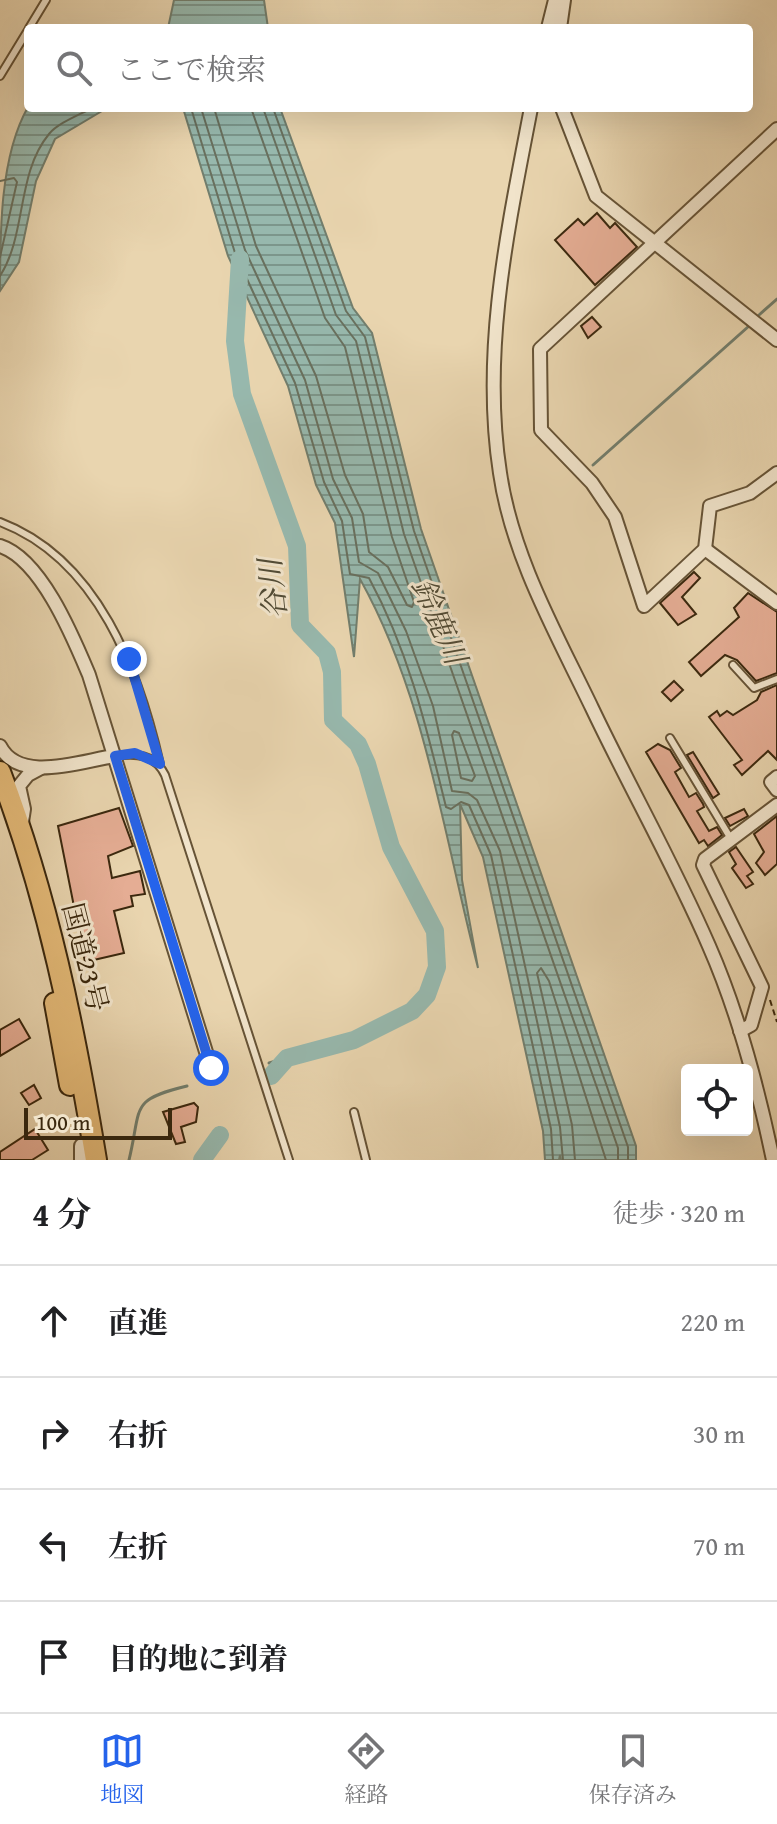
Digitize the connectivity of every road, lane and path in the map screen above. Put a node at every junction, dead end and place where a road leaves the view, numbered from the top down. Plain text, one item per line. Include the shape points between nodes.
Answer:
1 (46, 0) edge
2 (555, 0) edge
3 (564, 0) edge
4 (32, 24) edge
5 (549, 24) edge
6 (561, 24) edge
7 (24, 37) edge
8 (0, 76) edge
9 (530, 112) edge
10 (564, 112) edge
11 (777, 129) edge
12 (654, 243) junction
13 (777, 340) edge
14 (777, 473) edge
15 (0, 522) edge
16 (0, 546) edge
17 (705, 549) junction
18 (777, 603) edge
19 (733, 665) dead end
20 (777, 679) edge
21 (670, 738) dead end
22 (0, 746) edge
23 (115, 756) junction
24 (160, 764) junction
25 (44, 767) junction
26 (0, 772) edge
27 (777, 777) edge
28 (777, 790) edge
29 (777, 805) edge
30 (0, 809) edge
31 (21, 826) junction
32 (731, 839) junction
33 (762, 987) junction
34 (777, 1022) edge
35 (740, 1031) junction
36 (211, 1068) dead end
37 (354, 1112) dead end
38 (86, 1156) edge
39 (289, 1160) edge
40 (366, 1160) edge
41 (773, 1160) edge

1 - 4 lane
2 - 5 street
3 - 6 street
7 - 8 lane
9 - 35 street via 494,346 495,435 508,514 549,619 710,947
10 - 12 street via 596,196
11 - 12 street
12 - 13 street
12 - 17 street via 540,349 541,430 592,483 615,517 644,606
14 - 17 street via 750,493 710,506
15 - 24 lane via 60,561 99,607 129,659
16 - 23 street via 29,565 71,633
17 - 18 street
19 - 20 lane via 754,688
21 - 32 lane
22 - 25 street via 14,765
23 - 24 lane via 135,753
23 - 25 street
23 - 36 street
24 - 39 lane
25 - 31 street via 19,786
26 - 31 highway, 国道23号
27 - 28 street via 771,782
29 - 32 street
30 - 38 highway, 国道23号 via 46,959
31 - 38 highway, 国道23号 via 75,1032
32 - 33 street via 703,865
33 - 34 path
33 - 35 street via 751,1025
35 - 41 street
37 - 40 lane

